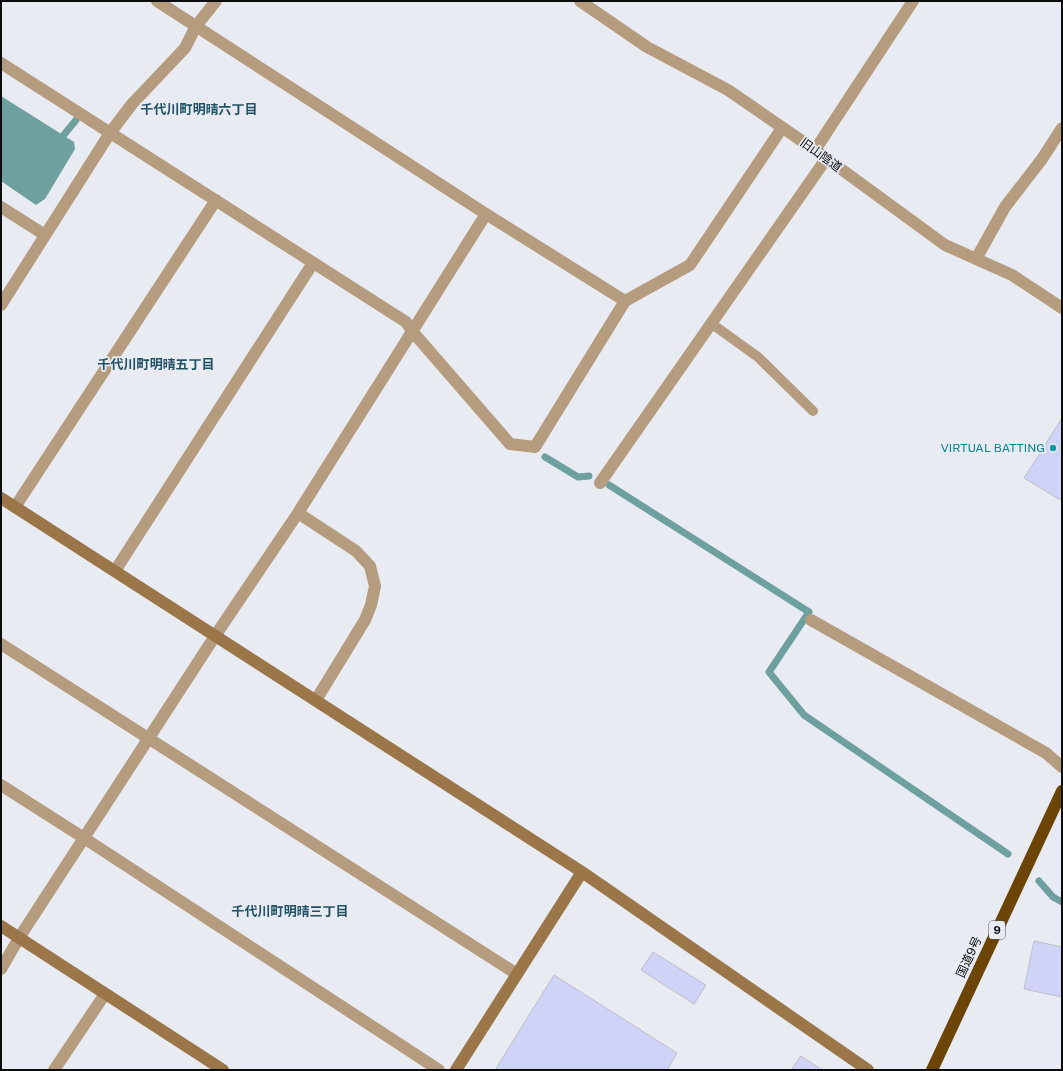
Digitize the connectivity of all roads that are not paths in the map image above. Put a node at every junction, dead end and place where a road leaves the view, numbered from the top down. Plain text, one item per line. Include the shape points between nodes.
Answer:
1 (157, 1) edge
2 (216, 1) edge
3 (580, 1) edge
4 (913, 1) edge
5 (196, 26) junction
6 (1, 63) edge
7 (782, 128) junction
8 (1062, 128) edge
9 (110, 133) junction
10 (815, 150) junction
11 (826, 159) junction
12 (216, 200) junction
13 (1, 207) edge
14 (486, 214) junction
15 (45, 236) junction
16 (976, 259) junction
17 (313, 263) junction
18 (625, 301) junction
19 (1, 305) edge
20 (1062, 308) edge
21 (712, 324) junction
22 (412, 331) junction
23 (813, 411) dead end
24 (600, 483) dead end
25 (1, 498) edge
26 (15, 507) junction
27 (298, 514) junction
28 (115, 571) junction
29 (811, 620) dead end
30 (215, 636) junction
31 (1, 644) edge
32 (316, 700) junction
33 (148, 739) junction
34 (1062, 767) edge
35 (1, 785) edge
36 (1062, 791) edge
37 (84, 838) junction
38 (582, 872) junction
39 (1, 926) edge
40 (19, 938) junction
41 (1, 969) edge
42 (517, 974) junction
43 (105, 994) junction
44 (54, 1070) edge
45 (224, 1070) edge
46 (439, 1070) edge
47 (456, 1070) edge
48 (868, 1070) edge
49 (932, 1070) edge

1 - 5 street
2 - 5 street
3 - 7 street, 旧山陰道 via 647,47 728,90
4 - 10 street
5 - 9 street via 185,48 132,104
5 - 14 street
6 - 9 street
7 - 10 street, 旧山陰道
7 - 18 street via 690,265
8 - 16 street via 1005,207
9 - 12 street
9 - 15 street
10 - 11 street, 旧山陰道
11 - 16 street, 旧山陰道 via 945,245
11 - 21 street
12 - 17 street
12 - 26 street
13 - 15 street
14 - 18 street
14 - 22 street
15 - 19 street
16 - 20 street, 旧山陰道 via 1012,275
17 - 22 street via 406,322
17 - 28 street
18 - 22 street via 535,447 510,444
21 - 23 lane via 758,357
21 - 24 street
22 - 27 street
25 - 26 street
26 - 28 street
27 - 30 street
27 - 32 street via 356,552 370,566 375,586 365,620
28 - 30 street
29 - 34 street via 1046,753
30 - 32 street
30 - 33 street
31 - 33 street
32 - 38 street
33 - 37 street
33 - 42 street
35 - 37 street
36 - 49 highway, 国道9号 / 9
37 - 40 street
37 - 46 street
38 - 42 street
38 - 48 street
39 - 40 street
40 - 41 street
40 - 43 street
42 - 47 street
43 - 44 street
43 - 45 street

